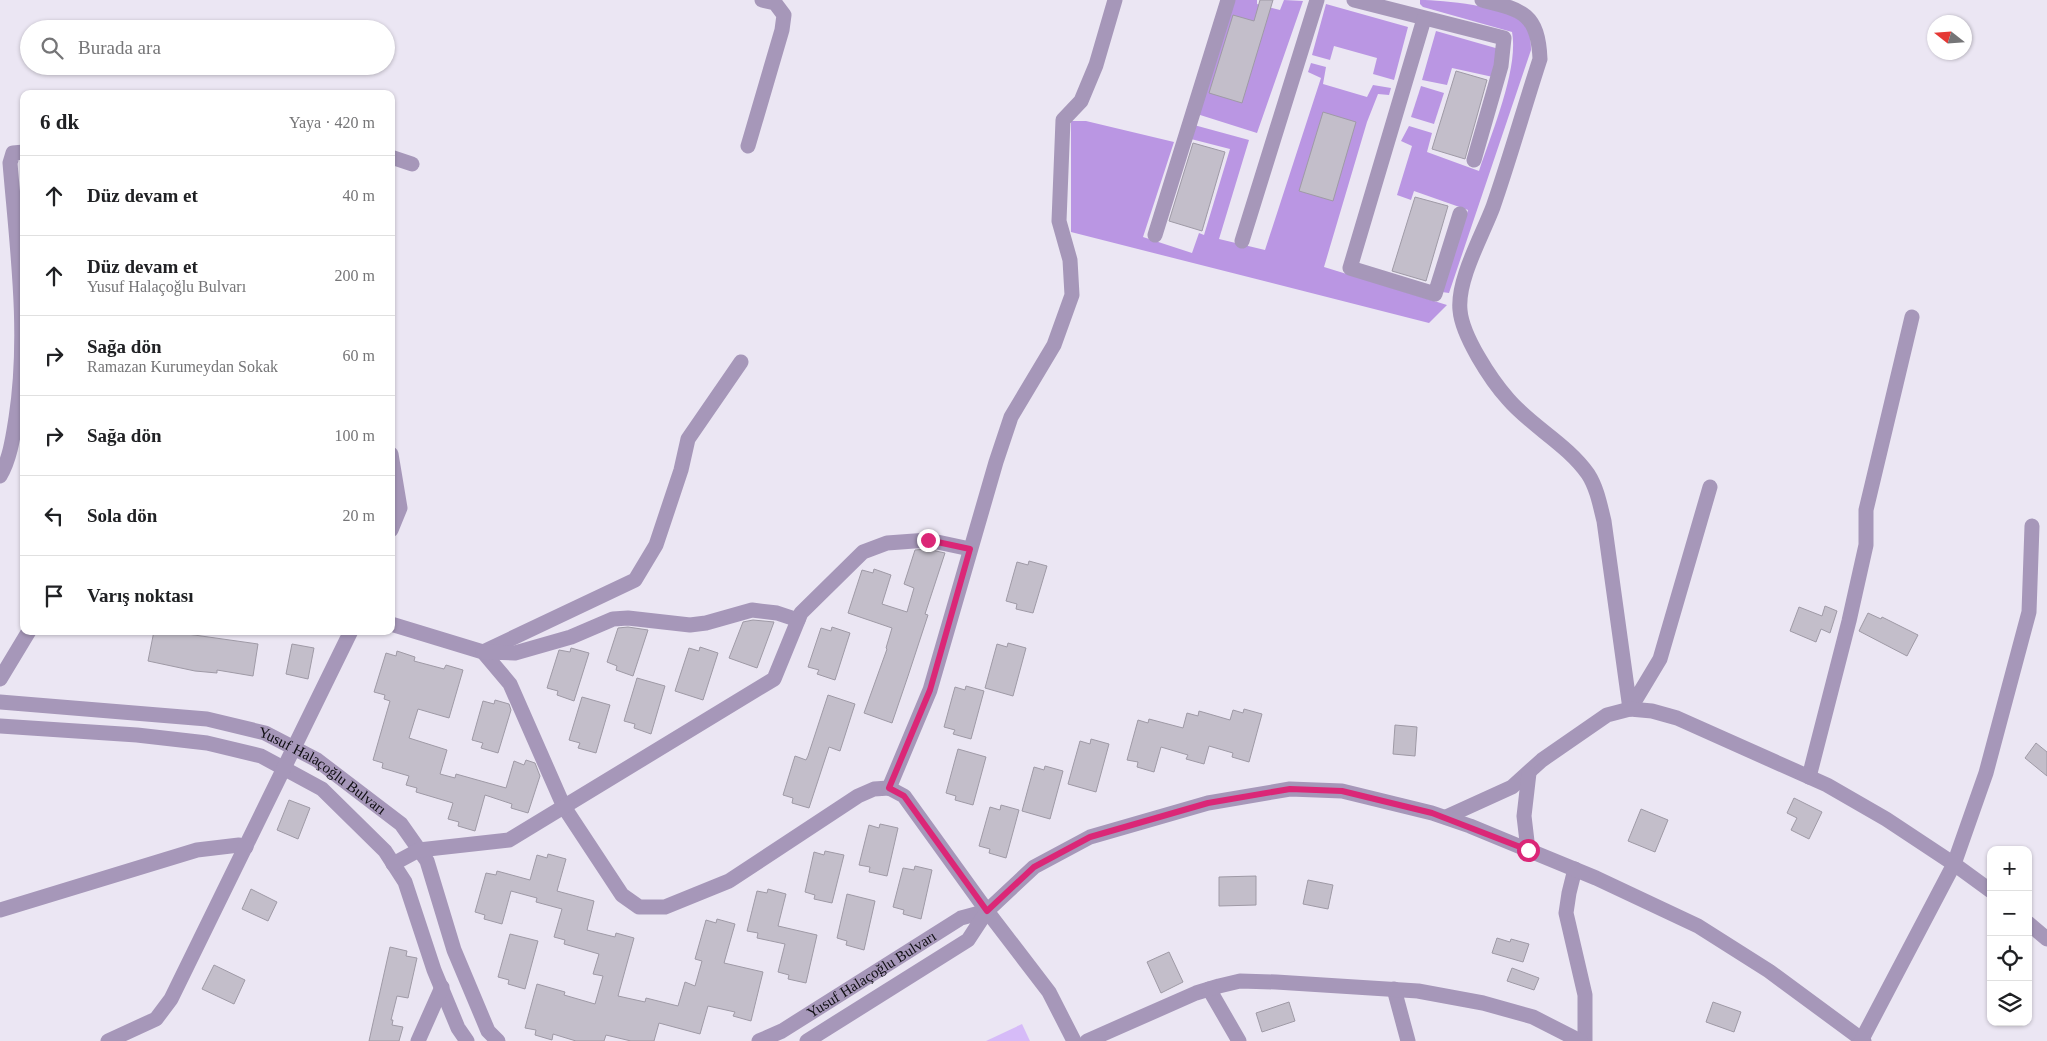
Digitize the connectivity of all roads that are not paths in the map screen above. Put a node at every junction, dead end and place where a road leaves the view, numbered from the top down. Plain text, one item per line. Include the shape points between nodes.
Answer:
1 (762, 0) edge
2 (1115, 0) edge
3 (1228, 0) edge
4 (1317, 0) edge
5 (1354, 0) edge
6 (1482, 0) edge
7 (1405, 7) edge
8 (1424, 19) junction
9 (748, 146) dead end
10 (20, 152) edge
11 (395, 158) edge
12 (1474, 160) dead end
13 (412, 164) dead end
14 (1460, 214) dead end
15 (1155, 235) dead end
16 (1242, 241) dead end
17 (20, 242) edge
18 (1912, 316) dead end
19 (741, 362) dead end
20 (20, 370) edge
21 (0, 476) edge
22 (395, 478) edge
23 (1710, 487) dead end
24 (395, 520) edge
25 (2032, 526) dead end
26 (970, 549) junction
27 (798, 620) junction
28 (395, 625) edge
29 (27, 635) edge
30 (349, 635) edge
31 (483, 652) junction
32 (0, 678) edge
33 (0, 702) edge
34 (1630, 709) junction
35 (0, 726) edge
36 (294, 748) junction
37 (284, 769) junction
38 (1528, 773) junction
39 (1809, 777) junction
40 (889, 788) junction
41 (564, 807) junction
42 (1446, 818) junction
43 (246, 847) junction
44 (419, 850) junction
45 (1528, 850) junction
46 (393, 864) junction
47 (1954, 864) junction
48 (1575, 869) junction
49 (1987, 888) edge
50 (0, 910) edge
51 (987, 911) junction
52 (2032, 926) edge
53 (2047, 939) edge
54 (442, 987) junction
55 (1209, 989) junction
56 (1394, 990) junction
57 (810, 1040) edge
58 (108, 1041) edge
59 (418, 1041) edge
60 (466, 1041) edge
61 (498, 1041) edge
62 (759, 1041) edge
63 (1074, 1041) edge
64 (1087, 1041) edge
65 (1239, 1041) edge
66 (1408, 1041) edge
67 (1580, 1041) edge
68 (1585, 1041) edge
69 (1862, 1041) edge

1 - 9 street via 775,3 784,15
2 - 26 street via 1096,65 1081,101 1064,120 1059,221 1070,260 1072,295 1054,345 1012,416
3 - 15 street
4 - 16 street
5 - 7 street
6 - 34 street via 1515,10 1531,20 1539,38 1540,59 1493,206 1460,290 1460,310 1464,329 1481,361 1508,399 1563,447 1588,475 1597,495 1604,521
7 - 8 street
8 - 12 street via 1504,38 1501,66
8 - 14 street via 1350,268 1435,294
10 - 17 street via 13,153 10,163
11 - 13 street
18 - 39 street via 1866,510 1866,545
19 - 31 street via 688,439 682,470 656,546 635,580
20 - 21 street via 14,433
22 - 24 street via 400,508
23 - 34 street via 1660,659
25 - 47 street via 2029,612 1986,772
26 - 27 street via 928,540 887,543 863,552
26 - 40 street via 930,690
27 - 31 street via 752,610 706,624 613,619 571,637 515,653
27 - 41 street via 774,679
28 - 31 street
29 - 32 street
30 - 36 street
31 - 41 street via 510,684
33 - 36 street, Yusuf Halaçoğlu Bulvarı via 208,719 265,733
34 - 38 street via 1607,715
34 - 39 street via 1677,718
35 - 37 street, Yusuf Halaçoğlu Bulvarı via 207,743 261,756
36 - 37 street
36 - 44 street, Yusuf Halaçoğlu Bulvarı via 317,760 401,824
37 - 43 street
37 - 46 street, Yusuf Halaçoğlu Bulvarı via 322,789 385,851
38 - 42 street via 1512,787
38 - 45 street via 1524,816
39 - 47 street via 1886,819
40 - 41 street via 874,789 858,796 729,881 666,907 638,907 622,895
40 - 51 street via 904,796
41 - 44 street via 509,840
42 - 45 street, Yusuf Halaçoğlu Bulvarı
42 - 51 street, Yusuf Halaçoğlu Bulvarı via 1342,791 1290,789 1208,803 1090,837 1034,867
43 - 50 street via 197,850
43 - 58 street via 171,998 156,1020
44 - 46 street
44 - 61 street, Yusuf Halaçoğlu Bulvarı via 427,861 454,950 488,1031
45 - 48 street, Yusuf Halaçoğlu Bulvarı
46 - 54 street, Yusuf Halaçoğlu Bulvarı via 405,882
47 - 49 street
47 - 69 street
48 - 68 street via 1566,913 1585,995
48 - 69 street, Yusuf Halaçoğlu Bulvarı via 1698,926 1769,971
51 - 57 street, Yusuf Halaçoğlu Bulvarı via 968,940
51 - 62 street, Yusuf Halaçoğlu Bulvarı via 961,918 782,1031
51 - 63 street via 1049,992
52 - 53 street
54 - 59 street
54 - 60 street, Yusuf Halaçoğlu Bulvarı
55 - 56 street via 1249,982
55 - 64 street
55 - 65 street
56 - 66 street
56 - 67 street via 1483,1003 1533,1017

